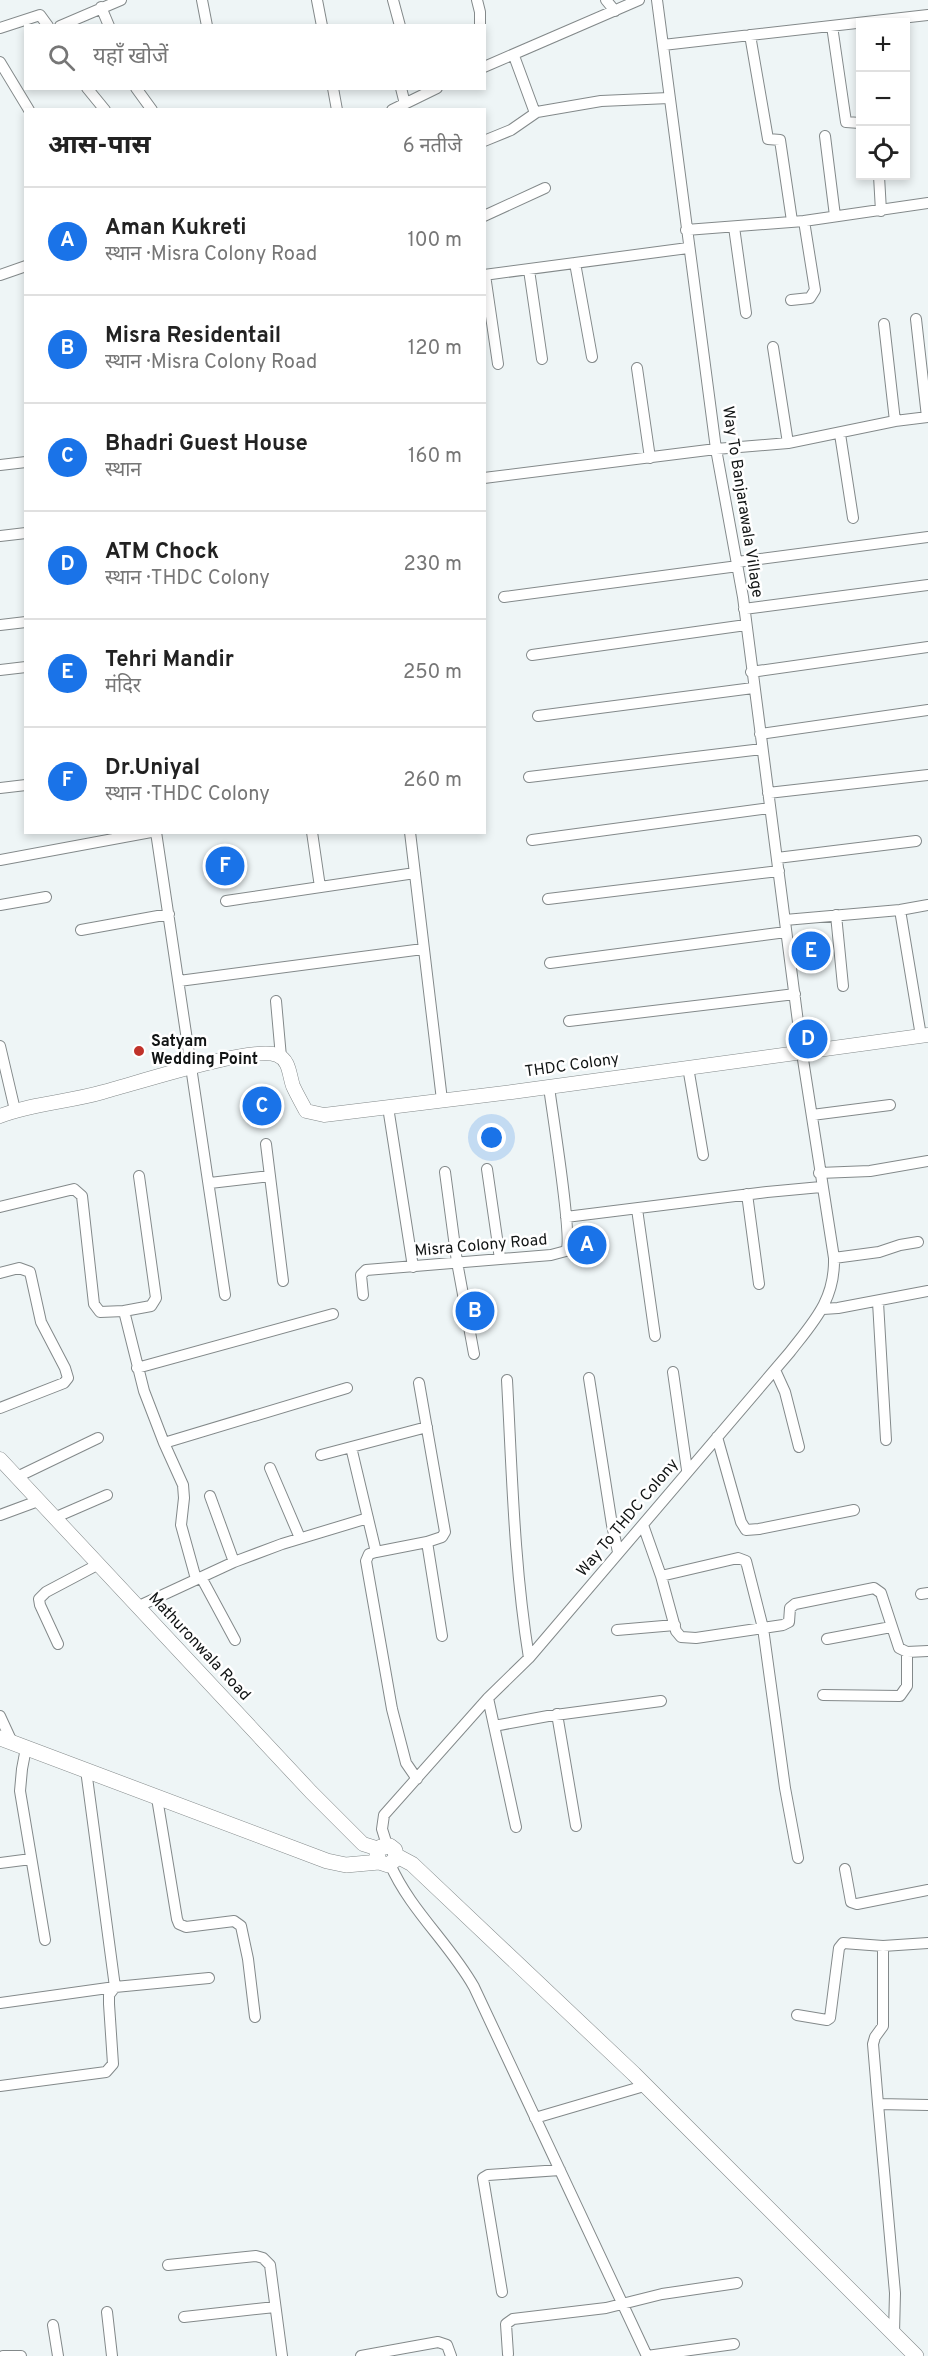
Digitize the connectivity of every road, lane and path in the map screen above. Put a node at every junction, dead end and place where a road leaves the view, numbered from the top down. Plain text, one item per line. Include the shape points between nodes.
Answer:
1 (121, 0) edge
2 (202, 0) edge
3 (317, 0) edge
4 (393, 0) edge
5 (477, 0) edge
6 (606, 0) edge
7 (639, 0) edge
8 (657, 0) edge
9 (101, 7) junction
10 (615, 11) junction
11 (928, 15) edge
12 (904, 18) edge
13 (47, 24) edge
14 (66, 24) edge
15 (109, 24) edge
16 (207, 24) edge
17 (322, 24) edge
18 (399, 24) edge
19 (480, 24) edge
20 (856, 24) edge
21 (832, 26) junction
22 (0, 28) edge
23 (750, 35) junction
24 (663, 45) junction
25 (514, 56) junction
26 (0, 62) edge
27 (486, 66) edge
28 (89, 90) edge
29 (137, 90) edge
30 (333, 90) edge
31 (402, 90) edge
32 (433, 90) edge
33 (669, 98) junction
34 (405, 104) junction
35 (28, 108) edge
36 (103, 108) edge
37 (151, 108) edge
38 (337, 108) edge
39 (396, 108) edge
40 (535, 113) junction
41 (856, 123) edge
42 (825, 136) dead end
43 (486, 140) edge
44 (879, 180) edge
45 (545, 188) dead end
46 (928, 203) edge
47 (881, 211) junction
48 (486, 215) edge
49 (835, 216) junction
50 (792, 221) junction
51 (804, 221) junction
52 (734, 227) junction
53 (686, 230) junction
54 (688, 248) junction
55 (575, 263) junction
56 (24, 267) edge
57 (529, 270) junction
58 (0, 275) edge
59 (486, 275) edge
60 (486, 282) edge
61 (791, 300) dead end
62 (746, 313) dead end
63 (916, 319) dead end
64 (884, 324) dead end
65 (773, 347) dead end
66 (592, 357) dead end
67 (542, 359) dead end
68 (498, 364) dead end
69 (637, 368) dead end
70 (928, 417) edge
71 (895, 422) junction
72 (840, 434) junction
73 (788, 443) junction
74 (716, 449) junction
75 (650, 458) junction
76 (24, 462) edge
77 (0, 465) edge
78 (486, 478) edge
79 (853, 518) dead end
80 (24, 533) edge
81 (0, 536) edge
82 (928, 537) edge
83 (738, 564) junction
84 (928, 585) edge
85 (504, 597) dead end
86 (744, 609) junction
87 (24, 622) edge
88 (0, 625) edge
89 (746, 625) junction
90 (928, 647) edge
91 (532, 655) dead end
92 (24, 667) edge
93 (0, 670) edge
94 (751, 672) junction
95 (753, 688) junction
96 (928, 710) edge
97 (538, 716) dead end
98 (760, 735) junction
99 (762, 749) junction
100 (928, 775) edge
101 (529, 777) dead end
102 (24, 785) edge
103 (0, 788) edge
104 (768, 793) junction
105 (770, 808) junction
106 (141, 834) edge
107 (156, 834) edge
108 (312, 834) edge
109 (410, 834) edge
110 (532, 840) dead end
111 (916, 841) dead end
112 (777, 858) junction
113 (0, 860) edge
114 (779, 871) junction
115 (415, 873) junction
116 (320, 887) junction
117 (46, 897) dead end
118 (549, 899) dead end
119 (226, 901) dead end
120 (0, 905) edge
121 (928, 905) edge
122 (900, 910) junction
123 (169, 914) junction
124 (836, 915) junction
125 (785, 920) junction
126 (81, 930) dead end
127 (786, 932) junction
128 (423, 949) junction
129 (550, 963) dead end
130 (179, 981) junction
131 (843, 986) dead end
132 (795, 994) junction
133 (276, 1001) dead end
134 (569, 1021) dead end
135 (925, 1035) edge
136 (0, 1046) edge
137 (802, 1053) junction
138 (281, 1057) junction
139 (688, 1067) junction
140 (190, 1068) junction
141 (549, 1087) junction
142 (442, 1100) junction
143 (890, 1105) dead end
144 (388, 1107) junction
145 (15, 1110) junction
146 (812, 1115) junction
147 (0, 1116) edge
148 (266, 1144) dead end
149 (703, 1155) dead end
150 (928, 1161) edge
151 (487, 1169) dead end
152 (445, 1172) dead end
153 (139, 1176) dead end
154 (270, 1176) junction
155 (820, 1181) junction
156 (210, 1184) junction
157 (747, 1194) junction
158 (0, 1207) edge
159 (637, 1209) junction
160 (566, 1217) junction
161 (918, 1242) dead end
162 (834, 1258) junction
163 (500, 1259) junction
164 (457, 1263) junction
165 (412, 1267) junction
166 (0, 1273) edge
167 (283, 1281) dead end
168 (759, 1284) dead end
169 (928, 1292) edge
170 (225, 1295) dead end
171 (363, 1295) dead end
172 (878, 1302) junction
173 (823, 1309) junction
174 (124, 1311) junction
175 (333, 1314) dead end
176 (655, 1336) dead end
177 (474, 1354) dead end
178 (137, 1368) junction
179 (775, 1370) junction
180 (673, 1372) dead end
181 (589, 1378) dead end
182 (507, 1380) dead end
183 (419, 1383) dead end
184 (347, 1388) dead end
185 (0, 1408) edge
186 (427, 1426) junction
187 (717, 1437) junction
188 (98, 1438) dead end
189 (886, 1440) dead end
190 (164, 1443) junction
191 (351, 1447) junction
192 (799, 1447) dead end
193 (321, 1455) dead end
194 (0, 1459) edge
195 (270, 1468) dead end
196 (687, 1470) junction
197 (17, 1477) junction
198 (107, 1495) dead end
199 (210, 1496) dead end
200 (38, 1501) junction
201 (854, 1510) dead end
202 (0, 1515) edge
203 (54, 1518) junction
204 (368, 1518) junction
205 (643, 1525) junction
206 (300, 1538) junction
207 (428, 1542) junction
208 (376, 1552) junction
209 (618, 1552) junction
210 (234, 1562) junction
211 (97, 1564) junction
212 (661, 1576) junction
213 (198, 1578) junction
214 (140, 1606) junction
215 (675, 1625) junction
216 (891, 1627) junction
217 (763, 1628) junction
218 (616, 1630) dead end
219 (442, 1636) dead end
220 (827, 1639) dead end
221 (235, 1640) dead end
222 (58, 1644) dead end
223 (928, 1651) edge
224 (907, 1652) junction
225 (529, 1658) junction
226 (823, 1695) dead end
227 (488, 1698) junction
228 (661, 1701) dead end
229 (557, 1714) junction
230 (0, 1716) edge
231 (494, 1726) junction
232 (13, 1743) edge
233 (86, 1770) junction
234 (417, 1779) junction
235 (157, 1798) junction
236 (576, 1826) dead end
237 (516, 1827) dead end
238 (386, 1855) junction
239 (798, 1858) dead end
240 (31, 1859) junction
241 (0, 1863) edge
242 (844, 1869) dead end
243 (928, 1890) edge
244 (45, 1940) dead end
245 (928, 1943) edge
246 (883, 1946) junction
247 (209, 1978) dead end
248 (115, 1987) junction
249 (0, 2003) edge
250 (797, 2015) dead end
251 (255, 2017) dead end
252 (0, 2086) edge
253 (644, 2086) junction
254 (878, 2104) junction
255 (928, 2104) edge
256 (535, 2118) junction
257 (560, 2170) junction
258 (168, 2265) dead end
259 (737, 2283) dead end
260 (502, 2292) dead end
261 (623, 2305) junction
262 (275, 2307) junction
263 (107, 2312) dead end
264 (184, 2318) dead end
265 (53, 2325) dead end
266 (894, 2332) junction
267 (734, 2344) dead end
268 (507, 2354) dead end
269 (3, 2356) edge
270 (21, 2356) edge
271 (58, 2356) edge
272 (112, 2356) edge
273 (282, 2356) edge
274 (365, 2356) edge
275 (451, 2356) edge
276 (647, 2356) edge
277 (916, 2356) edge

1 - 9 street
2 - 16 street
3 - 17 street
4 - 18 street
5 - 19 street
6 - 10 street
7 - 10 street
8 - 24 street, Way To Banjarawala Village
9 - 14 street
9 - 15 street
10 - 25 street
11 - 12 street
13 - 22 street via 40,15
20 - 21 street
21 - 23 street
21 - 41 street via 846,122
23 - 24 street
23 - 50 street via 768,139 780,140
24 - 33 street, Way To Banjarawala Village
25 - 27 street
25 - 40 street
26 - 35 street
28 - 36 street
29 - 37 street
30 - 38 street
31 - 34 street
32 - 34 street
33 - 40 street via 601,101
33 - 53 street, Way To Banjarawala Village
34 - 39 street
40 - 43 street via 511,130
42 - 49 street
44 - 47 street
45 - 48 street
46 - 47 street
47 - 49 street
49 - 51 street
50 - 51 street
50 - 52 street
51 - 61 street via 815,290 810,298
52 - 53 street
52 - 62 street
53 - 54 street, Way To Banjarawala Village
54 - 55 street
54 - 74 street, Way To Banjarawala Village
55 - 57 street
55 - 66 street
56 - 58 street
57 - 59 street
57 - 67 street
60 - 68 street
63 - 70 street
64 - 71 street
65 - 73 street
69 - 75 street
70 - 71 street
71 - 72 street
72 - 73 street
72 - 79 street
73 - 74 street
74 - 75 street
74 - 83 street, Way To Banjarawala Village
75 - 78 street
76 - 77 street
80 - 81 street
82 - 83 street
83 - 85 street
83 - 86 street, Way To Banjarawala Village
84 - 86 street
86 - 89 street, Way To Banjarawala Village
87 - 88 street
89 - 91 street
89 - 94 street, Way To Banjarawala Village
90 - 94 street
92 - 93 street
94 - 95 street, Way To Banjarawala Village
95 - 97 street
95 - 98 street, Way To Banjarawala Village
96 - 98 street
98 - 99 street, Way To Banjarawala Village
99 - 101 street
99 - 104 street, Way To Banjarawala Village
100 - 104 street
102 - 103 street
104 - 105 street, Way To Banjarawala Village
105 - 110 street
105 - 112 street, Way To Banjarawala Village
106 - 113 street
107 - 123 street
108 - 116 street
109 - 115 street
111 - 112 street
112 - 114 street, Way To Banjarawala Village
114 - 118 street
114 - 125 street, Way To Banjarawala Village
115 - 116 street
115 - 128 street
116 - 119 street
117 - 120 street
121 - 122 street
122 - 124 street
122 - 135 street
123 - 126 street
123 - 130 street
124 - 125 street
124 - 131 street
125 - 127 street, Way To Banjarawala Village
127 - 129 street
127 - 132 street, Way To Banjarawala Village
128 - 130 street
128 - 142 street
130 - 140 street
132 - 134 street
132 - 137 street, Way To Banjarawala Village
133 - 138 street
135 - 137 street, THDC Colony
136 - 145 street
137 - 139 street, THDC Colony
137 - 146 street
138 - 140 street via 256,1053
138 - 144 street, THDC Colony via 306,1111 324,1115
139 - 141 street, THDC Colony
139 - 149 street
140 - 145 street via 101,1093
140 - 156 street
141 - 142 street, THDC Colony
141 - 160 street, Misra Colony Road
142 - 144 street, THDC Colony
143 - 146 street
144 - 165 street
145 - 147 street
146 - 155 street
148 - 154 street
150 - 155 street
151 - 163 street
152 - 164 street
153 - 174 street via 156,1298 151,1306
154 - 156 street
154 - 167 street
155 - 157 street
155 - 162 street, Way To THDC Colony
156 - 170 street
157 - 159 street
157 - 168 street
158 - 174 street via 74,1189 78,1192 84,1204 95,1308 100,1312
159 - 160 street
159 - 176 street
160 - 163 street, Misra Colony Road via 566,1251
161 - 162 street
162 - 173 street, Way To THDC Colony via 833,1280
163 - 164 street, Misra Colony Road
164 - 165 street, Misra Colony Road
164 - 177 street
165 - 171 street, Misra Colony Road via 364,1271
166 - 185 street via 19,1268 30,1272 41,1322 68,1378
169 - 172 street
172 - 173 street
172 - 189 street
173 - 179 street, Way To THDC Colony
174 - 178 street
175 - 178 street
178 - 190 street
179 - 187 street, Way To THDC Colony
179 - 192 street via 785,1392
180 - 196 street
181 - 209 street
182 - 225 street via 516,1542
183 - 186 street
184 - 190 street
186 - 191 street
186 - 207 street via 445,1532
187 - 196 street, Way To THDC Colony
187 - 201 street via 746,1530
188 - 197 street
190 - 213 street via 183,1485 181,1525
191 - 193 street
191 - 204 street
194 - 197 street, Mathuronwala Road
195 - 206 street
196 - 205 street, Way To THDC Colony
197 - 200 street, Mathuronwala Road
198 - 203 street
199 - 210 street
200 - 202 street
200 - 203 street, Mathuronwala Road
203 - 211 street, Mathuronwala Road
204 - 206 street
204 - 208 street
205 - 209 street, Way To THDC Colony
205 - 212 street
206 - 210 street
207 - 208 street
207 - 219 street
208 - 234 street via 369,1554 366,1561 392,1710 406,1763
209 - 225 street, Way To THDC Colony
210 - 213 street
211 - 214 street, Mathuronwala Road
211 - 222 street via 39,1599
212 - 215 street
212 - 217 street via 743,1558
213 - 214 street
213 - 221 street
214 - 238 street, Mathuronwala Road via 363,1844
215 - 217 street via 679,1635 687,1638
215 - 218 street
216 - 217 street via 881,1593 874,1588 795,1604 788,1623
216 - 220 street
216 - 224 street via 899,1648
217 - 239 street
223 - 224 street
224 - 226 street via 906,1686 900,1696
225 - 227 street, Way To THDC Colony
227 - 231 street
227 - 234 street, Way To THDC Colony
228 - 229 street
229 - 231 street
229 - 236 street
230 - 232 street
231 - 237 street
232 - 233 main road
232 - 240 street via 22,1769 20,1791
233 - 235 main road
233 - 248 street
234 - 238 street, Way To THDC Colony via 384,1815
235 - 238 main road via 327,1861 346,1865
235 - 251 street via 177,1919 186,1927 234,1921 241,1926
238 - 253 main road via 412,1864
238 - 256 street, Way To THDC Colony via 399,1886 463,1967
240 - 241 street
240 - 244 street
242 - 243 street via 851,1902 857,1905
245 - 246 street
246 - 250 street via 847,1942 841,1945 831,2018
246 - 254 street via 883,2026 873,2044
247 - 248 street
248 - 249 street
248 - 252 street via 109,2004 114,2060 110,2070
253 - 256 street
253 - 266 main road
254 - 255 street
254 - 266 street via 895,2292
256 - 257 street, Way To THDC Colony
257 - 260 street via 483,2178
257 - 261 street, Way To THDC Colony
258 - 262 street via 263,2258 270,2265
259 - 261 street via 662,2294
261 - 268 street via 509,2320
261 - 276 street, Way To THDC Colony
262 - 264 street
262 - 273 street
263 - 272 street
265 - 271 street
266 - 277 main road
267 - 276 street
269 - 270 street
274 - 275 street via 438,2342 447,2345

